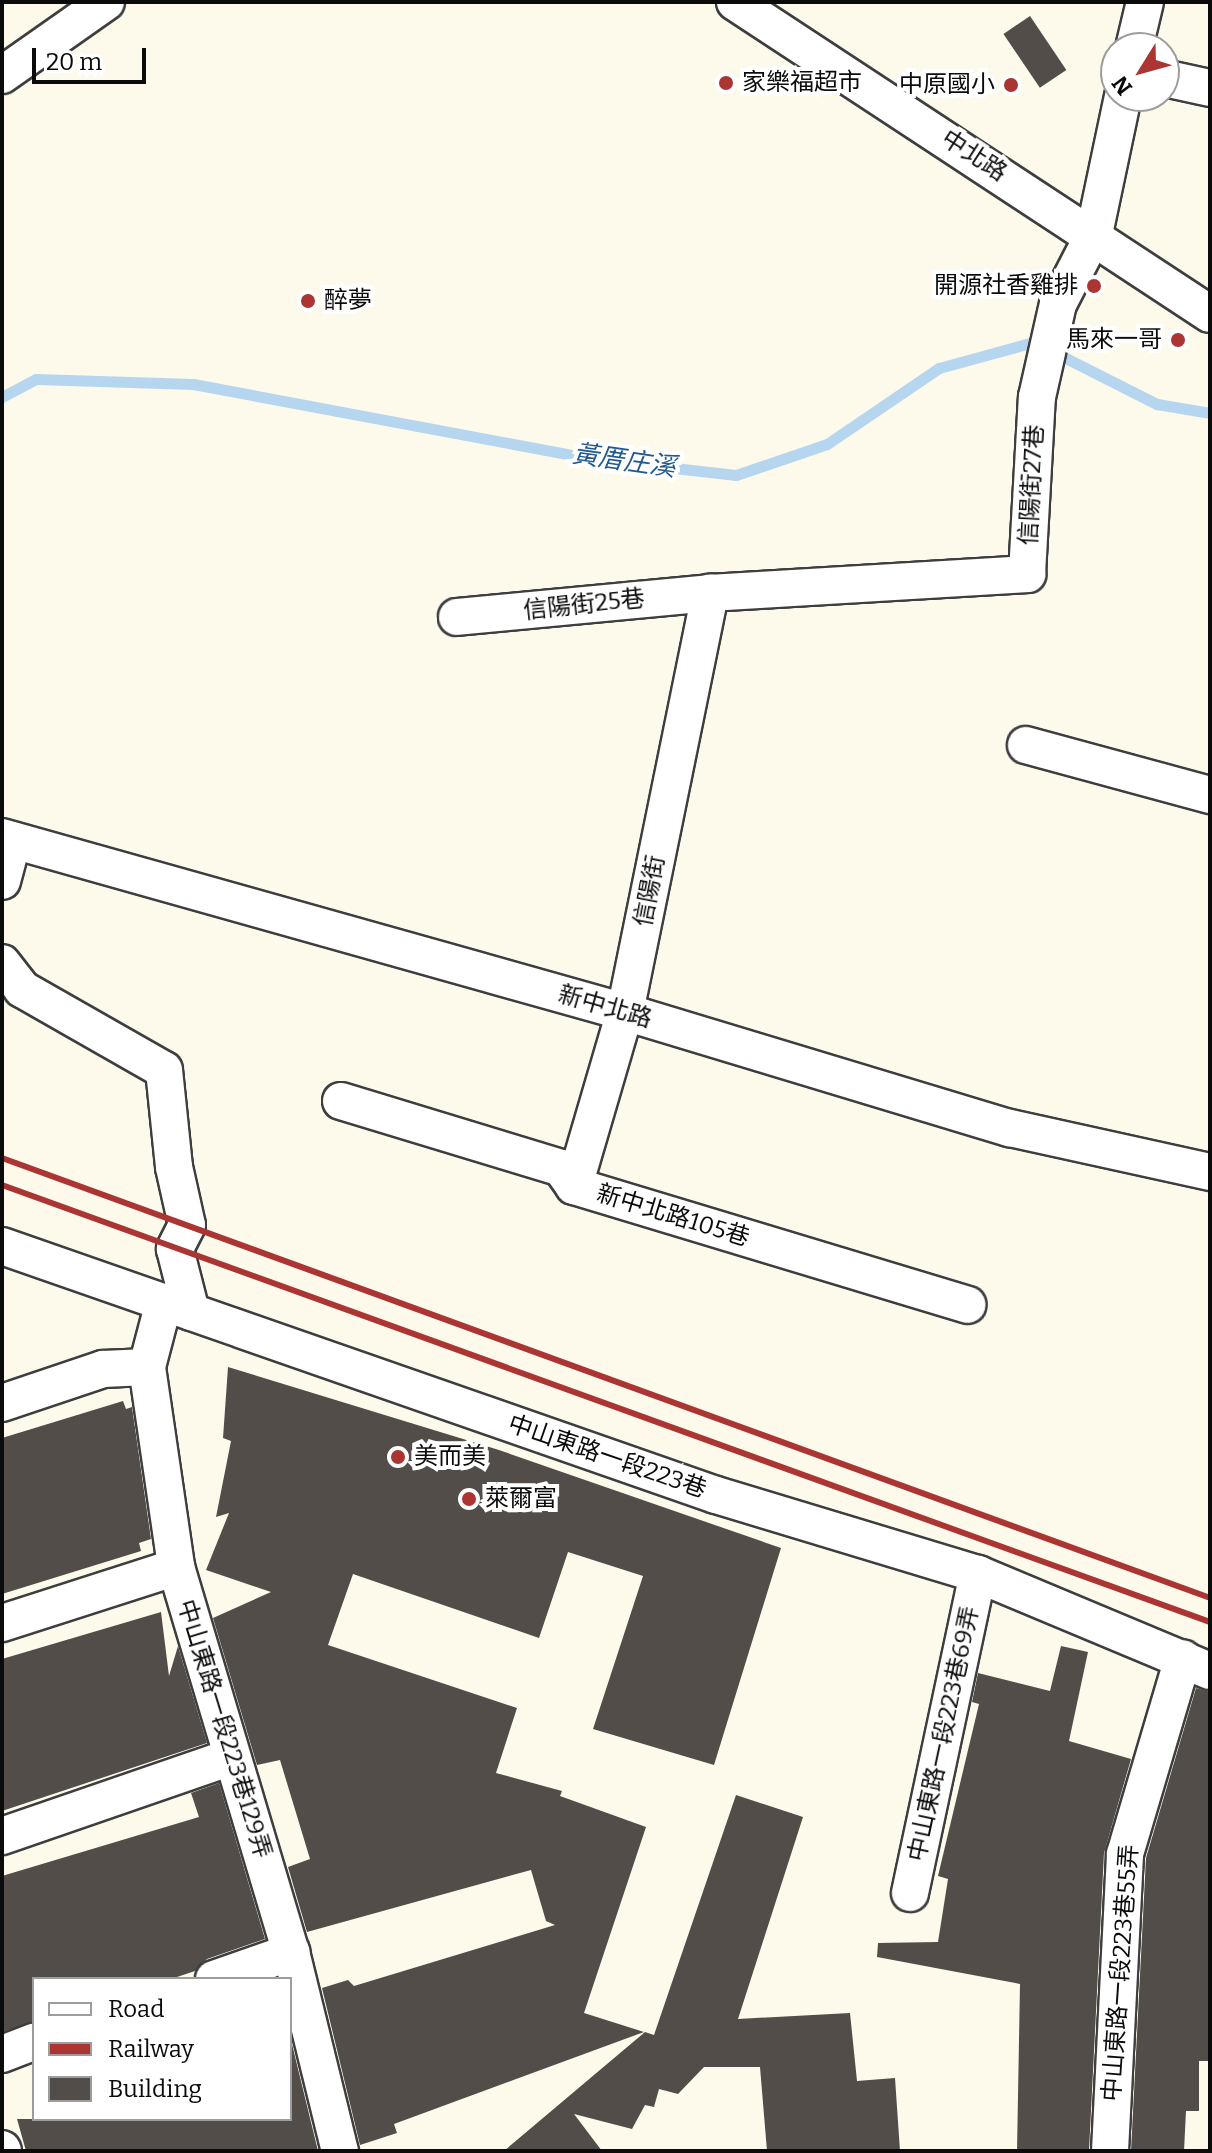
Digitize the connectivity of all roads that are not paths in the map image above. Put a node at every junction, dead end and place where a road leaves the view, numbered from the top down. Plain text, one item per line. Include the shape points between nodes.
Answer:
1 (106, 2) edge
2 (735, 2) edge
3 (1145, 2) edge
4 (1138, 32) edge
5 (2, 75) edge
6 (1180, 81) edge
7 (1210, 88) edge
8 (1120, 112) edge
9 (1094, 234) junction
10 (1210, 314) edge
11 (710, 593) junction
12 (457, 617) dead end
13 (1026, 745) dead end
14 (1210, 795) edge
15 (7, 838) edge
16 (2, 881) edge
17 (2, 963) edge
18 (625, 1012) junction
19 (341, 1101) dead end
20 (1210, 1172) edge
21 (574, 1186) junction
22 (2, 1246) edge
23 (967, 1305) dead end
24 (177, 1307) junction
25 (147, 1367) junction
26 (2, 1403) edge
27 (176, 1567) junction
28 (978, 1574) junction
29 (2, 1623) edge
30 (1197, 1664) edge
31 (231, 1757) junction
32 (2, 1836) edge
33 (910, 1893) dead end
34 (291, 1952) junction
35 (220, 1977) edge
36 (32, 2043) edge
37 (2, 2054) edge
38 (340, 2151) edge
39 (1110, 2151) edge

1 - 5 street
2 - 9 street, 中北路
3 - 4 street
6 - 7 street
8 - 9 street, 信陽街27巷
9 - 10 street, 中北路
9 - 11 street, 信陽街27巷 via 1058,304 1037,397 1027,574
11 - 12 street, 信陽街25巷
11 - 18 street, 信陽街
13 - 14 street
15 - 16 street
15 - 18 street, 新中北路
17 - 24 street via 22,989 164,1070 174,1167 187,1225 175,1249
18 - 20 street, 新中北路 via 1010,1128
18 - 21 street, 信陽街
19 - 21 street, 新中北路105巷 via 561,1168
21 - 23 street, 新中北路105巷
22 - 24 street, 中山東路一段223巷
24 - 25 street, 中山東路一段223巷129弄
24 - 28 street, 中山東路一段223巷 via 716,1495
25 - 26 street via 103,1369
25 - 27 street, 中山東路一段223巷129弄
27 - 29 street
27 - 31 street, 中山東路一段223巷129弄
28 - 30 street, 中山東路一段223巷
28 - 33 street, 中山東路一段223巷69弄
30 - 39 street, 中山東路一段223巷55弄 via 1125,1854
31 - 32 street
31 - 34 street, 中山東路一段223巷129弄
34 - 35 street
34 - 38 street, 中山東路一段223巷129弄
36 - 37 street

